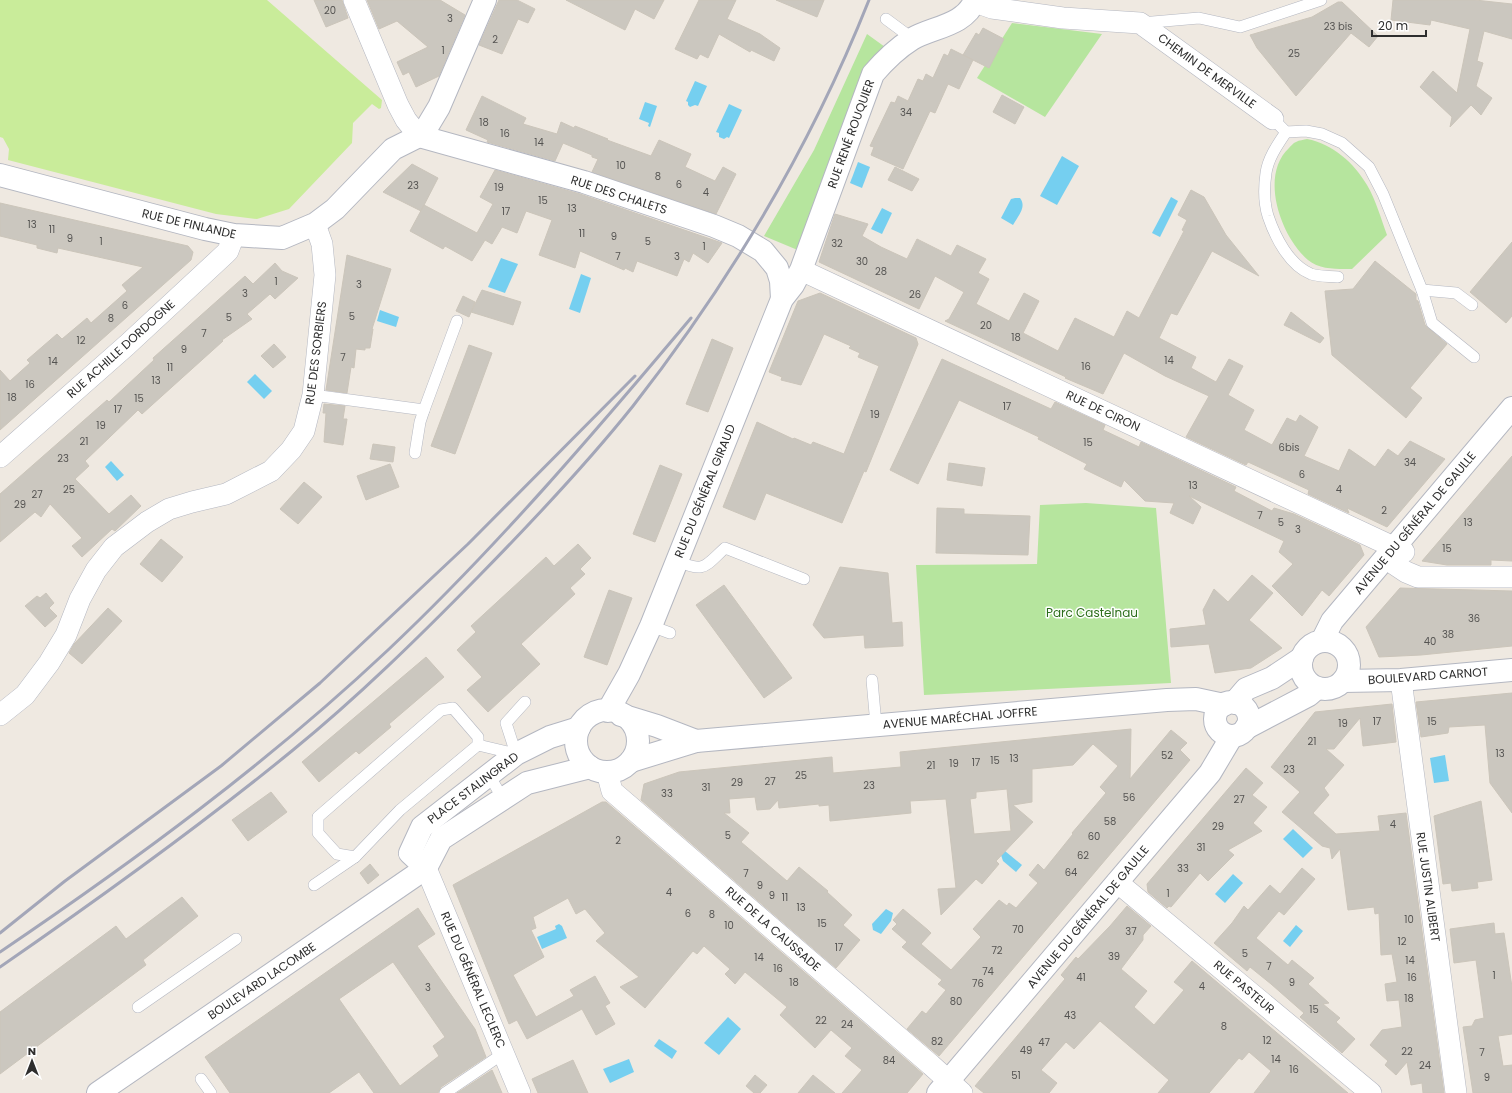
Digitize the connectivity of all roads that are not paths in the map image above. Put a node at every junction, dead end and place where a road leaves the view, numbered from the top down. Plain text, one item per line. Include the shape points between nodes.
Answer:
1 (354, 0) edge
2 (485, 0) edge
3 (1321, 0) edge
4 (975, 1) edge
5 (886, 19) dead end
6 (1140, 23) junction
7 (913, 39) junction
8 (1279, 126) junction
9 (419, 136) junction
10 (0, 175) edge
11 (316, 224) junction
12 (234, 235) junction
13 (801, 270) junction
14 (1338, 277) dead end
15 (1422, 290) junction
16 (782, 299) junction
17 (1472, 305) dead end
18 (457, 321) dead end
19 (1474, 356) dead end
20 (313, 395) junction
21 (1512, 408) edge
22 (424, 410) junction
23 (1512, 424) edge
24 (415, 453) dead end
25 (0, 457) edge
26 (1397, 555) junction
27 (677, 561) junction
28 (1512, 577) edge
29 (804, 579) dead end
30 (1330, 642) junction
31 (1302, 658) junction
32 (1512, 670) edge
33 (872, 680) dead end
34 (1401, 680) junction
35 (1343, 681) junction
36 (1317, 688) junction
37 (525, 702) dead end
38 (1229, 704) junction
39 (615, 713) junction
40 (0, 715) edge
41 (876, 725) junction
42 (579, 728) junction
43 (1239, 732) junction
44 (696, 741) junction
45 (478, 745) junction
46 (516, 754) junction
47 (631, 761) junction
48 (598, 770) junction
49 (488, 775) junction
50 (503, 798) junction
51 (355, 857) junction
52 (426, 868) junction
53 (1117, 882) junction
54 (314, 884) dead end
55 (236, 939) dead end
56 (138, 1007) dead end
57 (504, 1053) junction
58 (201, 1079) dead end
59 (950, 1089) edge
60 (98, 1093) edge
61 (211, 1093) edge
62 (445, 1093) edge
63 (520, 1093) edge
64 (1371, 1093) edge
65 (1456, 1093) edge

1 - 9 street via 398,105
2 - 9 main road via 439,107
3 - 6 lane, CHEMIN DE MERVILLE via 1240,27 1198,18
4 - 6 street, CHEMIN DE MERVILLE via 992,8 1063,18
4 - 7 main road, RUE RENÉ ROUQUIER via 968,12 955,22
5 - 7 lane
6 - 8 street, CHEMIN DE MERVILLE
7 - 13 main road, RUE RENÉ ROUQUIER via 890,54 873,74
8 - 14 lane via 1275,148 1266,172 1265,195 1268,215 1292,261 1311,274
8 - 15 lane via 1322,134 1342,144 1368,166 1383,194
9 - 11 main road, RUE DE FINLANDE via 393,149 335,209
9 - 16 main road, RUE DES CHALETS via 584,182 707,223 738,236 763,251 777,268
10 - 12 main road, RUE DE FINLANDE via 205,230
11 - 12 main road, RUE DE FINLANDE via 282,238
11 - 20 street, RUE DES SORBIERS via 322,244 325,275
12 - 25 street, RUE ACHILLE DORDOGNE via 228,251 219,260
13 - 16 main road, RUE DU GÉNÉRAL GIRAUD
13 - 26 street, RUE DE CIRON
15 - 17 lane via 1456,293
15 - 19 lane via 1432,323
16 - 27 main road, RUE DU GÉNÉRAL GIRAUD
18 - 22 lane
20 - 22 lane
20 - 40 street, RUE DES SORBIERS via 304,431 291,450 271,471 226,494 170,509 146,522 114,547 96,570 80,599 66,635 49,663 25,695
21 - 26 main road, AVENUE DU GÉNÉRAL DE GAULLE via 1405,533
22 - 24 lane
23 - 26 main road, AVENUE DU GÉNÉRAL DE GAULLE
26 - 28 street, RUE DE CIRON via 1406,572 1418,577
26 - 30 main road
27 - 29 lane via 693,568 703,568 726,548
27 - 39 main road, RUE DU GÉNÉRAL GIRAUD via 660,629 629,674
30 - 31 main road via 1309,646
30 - 35 main road via 1343,648 1347,654 1350,668
31 - 36 main road via 1302,673 1311,685
31 - 38 main road via 1272,678 1246,688
32 - 34 main road, BOULEVARD CARNOT
33 - 41 lane
34 - 35 main road, BOULEVARD CARNOT
34 - 65 street, RUE JUSTIN ALIBERT
35 - 36 main road via 1332,688
36 - 43 main road via 1309,695
37 - 46 lane via 506,723
38 - 41 main road, AVENUE MARÉCHAL JOFFRE via 1196,699 1167,700
38 - 43 main road via 1216,713 1216,724 1222,733
39 - 42 main road via 599,712 591,715
39 - 44 main road
39 - 47 main road via 629,720 637,736 637,745
41 - 44 main road, AVENUE MARÉCHAL JOFFRE
42 - 46 main road, PLACE STALINGRAD via 550,737
42 - 48 main road via 576,741 578,754 583,761
43 - 53 main road, AVENUE DU GÉNÉRAL DE GAULLE via 1210,773
44 - 47 main road
45 - 46 lane
45 - 51 lane via 400,810
45 - 51 lane via 478,737 453,708 441,710 318,817 318,833 337,854
46 - 49 main road, PLACE STALINGRAD
47 - 48 main road via 615,771
48 - 50 main road, PLACE STALINGRAD via 527,783
48 - 59 street, RUE DE LA CAUSSADE via 612,791
49 - 50 lane
49 - 52 main road, PLACE STALINGRAD via 422,827 410,853
50 - 52 main road, PLACE STALINGRAD via 441,839
51 - 54 lane
52 - 57 street, RUE DU GÉNÉRAL LECLERC
52 - 60 main road, BOULEVARD LACOMBE
53 - 59 main road, AVENUE DU GÉNÉRAL DE GAULLE
53 - 64 street, RUE PASTEUR
55 - 56 lane
57 - 62 lane
57 - 63 street, RUE DU GÉNÉRAL LECLERC
58 - 61 lane

